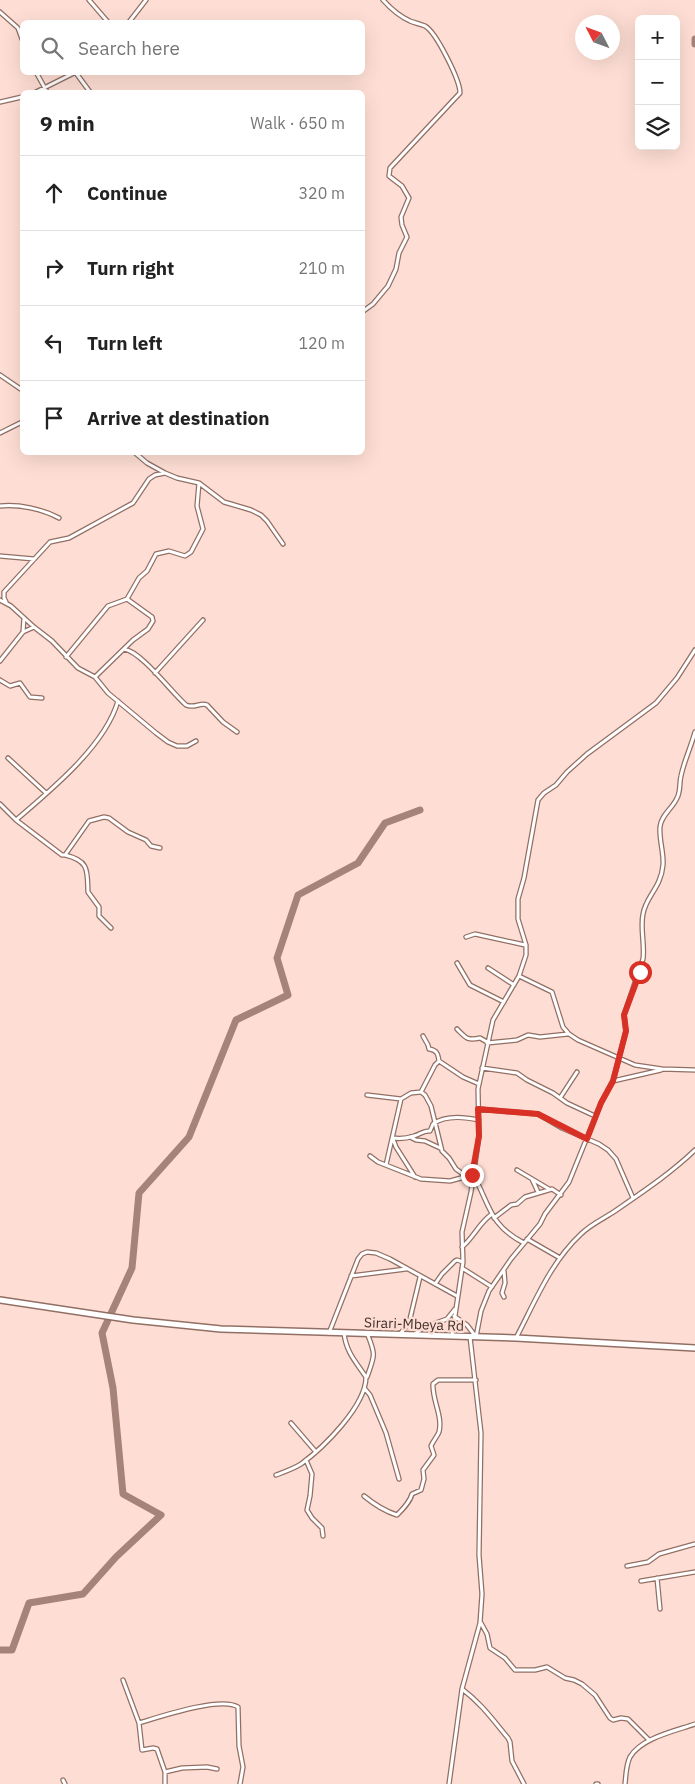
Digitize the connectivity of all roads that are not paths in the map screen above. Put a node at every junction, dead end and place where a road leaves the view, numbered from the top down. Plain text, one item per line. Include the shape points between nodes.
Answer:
1 (90, 0) edge
2 (146, 0) edge
3 (383, 0) edge
4 (0, 12) edge
5 (106, 20) edge
6 (131, 20) edge
7 (20, 34) edge
8 (38, 75) edge
9 (72, 75) edge
10 (77, 75) edge
11 (46, 90) edge
12 (89, 90) edge
13 (20, 97) edge
14 (0, 102) edge
15 (365, 310) edge
16 (0, 375) edge
17 (20, 389) edge
18 (20, 423) edge
19 (0, 433) edge
20 (138, 455) edge
21 (165, 473) junction
22 (199, 483) junction
23 (0, 506) edge
24 (60, 518) dead end
25 (284, 544) dead end
26 (0, 556) edge
27 (35, 559) junction
28 (126, 599) junction
29 (0, 600) edge
30 (7, 603) junction
31 (24, 618) junction
32 (203, 620) dead end
33 (34, 627) junction
34 (23, 632) junction
35 (124, 649) junction
36 (695, 650) edge
37 (66, 657) junction
38 (0, 660) edge
39 (155, 673) junction
40 (94, 677) junction
41 (0, 680) edge
42 (42, 698) dead end
43 (118, 701) junction
44 (237, 732) dead end
45 (695, 732) edge
46 (196, 741) dead end
47 (8, 758) dead end
48 (46, 793) junction
49 (0, 804) edge
50 (16, 820) junction
51 (160, 848) dead end
52 (65, 855) junction
53 (111, 928) dead end
54 (466, 937) dead end
55 (526, 946) junction
56 (458, 964) dead end
57 (488, 968) dead end
58 (519, 976) junction
59 (514, 986) junction
60 (504, 1002) junction
61 (457, 1029) dead end
62 (569, 1034) junction
63 (423, 1036) dead end
64 (487, 1042) junction
65 (619, 1059) junction
66 (439, 1061) junction
67 (482, 1068) junction
68 (662, 1069) junction
69 (695, 1070) edge
70 (577, 1072) dead end
71 (613, 1081) junction
72 (479, 1084) junction
73 (421, 1092) junction
74 (367, 1095) dead end
75 (560, 1098) junction
76 (401, 1099) junction
77 (478, 1109) junction
78 (595, 1116) junction
79 (479, 1120) junction
80 (435, 1122) junction
81 (410, 1137) junction
82 (393, 1139) junction
83 (587, 1139) junction
84 (441, 1149) junction
85 (695, 1150) edge
86 (370, 1156) dead end
87 (386, 1165) junction
88 (517, 1170) dead end
89 (473, 1174) junction
90 (416, 1177) junction
91 (467, 1177) junction
92 (532, 1179) junction
93 (550, 1189) junction
94 (538, 1192) junction
95 (561, 1194) junction
96 (633, 1198) junction
97 (492, 1214) junction
98 (494, 1218) junction
99 (527, 1239) junction
100 (524, 1243) junction
101 (462, 1247) junction
102 (560, 1258) junction
103 (463, 1262) junction
104 (462, 1268) junction
105 (406, 1269) junction
106 (504, 1270) junction
107 (351, 1276) junction
108 (420, 1276) junction
109 (435, 1284) junction
110 (492, 1287) junction
111 (457, 1296) junction
112 (504, 1297) dead end
113 (0, 1300) edge
114 (455, 1308) junction
115 (454, 1316) junction
116 (344, 1332) junction
117 (330, 1333) junction
118 (367, 1333) junction
119 (400, 1334) junction
120 (414, 1335) junction
121 (452, 1336) junction
122 (473, 1337) junction
123 (516, 1338) junction
124 (695, 1348) edge
125 (366, 1377) junction
126 (476, 1380) junction
127 (364, 1388) junction
128 (291, 1423) dead end
129 (316, 1452) junction
130 (306, 1460) junction
131 (276, 1475) dead end
132 (399, 1479) dead end
133 (364, 1496) dead end
134 (323, 1536) dead end
135 (695, 1544) edge
136 (627, 1566) dead end
137 (695, 1572) edge
138 (657, 1578) junction
139 (641, 1581) dead end
140 (660, 1609) dead end
141 (480, 1623) junction
142 (123, 1680) dead end
143 (462, 1689) junction
144 (139, 1723) junction
145 (695, 1724) edge
146 (649, 1740) junction
147 (217, 1769) dead end
148 (165, 1772) junction
149 (165, 1784) edge
150 (240, 1784) edge
151 (449, 1784) edge
152 (524, 1784) edge
153 (625, 1784) edge

1 - 5 street
2 - 6 street
3 - 15 street via 401,17 424,26 432,33 454,70 460,93 390,168 389,176 402,186 408,198 401,217 407,237 388,286
4 - 7 street
8 - 11 street
9 - 11 street
10 - 12 street
13 - 14 street
16 - 17 street
18 - 19 street
20 - 21 street
21 - 22 street
21 - 27 street via 149,479 133,502 69,538 50,542
22 - 25 street via 220,500 251,510 268,520
22 - 28 street via 197,506 202,529 191,552 185,556 169,551 156,554
23 - 24 street via 48,512
26 - 27 street
27 - 30 street via 4,592
28 - 35 street via 153,621
28 - 37 street via 108,606
29 - 30 street
30 - 31 street
31 - 33 street
31 - 34 street
32 - 39 street
33 - 34 street
33 - 37 street
34 - 38 street
35 - 39 street via 132,652
35 - 40 street
36 - 55 street via 656,703 587,754 538,800 518,899 519,926
37 - 40 street
39 - 44 street via 186,705 207,705
40 - 43 street
41 - 42 street via 10,686 20,683 30,697
43 - 46 street via 168,742 181,746
43 - 48 street via 115,713 98,739
45 - 65 street via 677,799 660,827 662,874 642,914 643,959 624,1015 626,1031
47 - 48 street
48 - 50 street
49 - 50 street
50 - 52 street via 59,854
51 - 52 street via 151,846 104,817 90,821
52 - 53 street via 74,857 85,866 88,892 98,907 99,916
54 - 55 street via 475,934
55 - 58 street
56 - 60 street via 470,985
57 - 59 street
58 - 59 street
58 - 62 street via 552,992 563,1027
59 - 60 street
60 - 64 street via 493,1020
61 - 64 street via 467,1039 479,1038
62 - 64 street via 540,1037 528,1034 517,1040
62 - 65 street
63 - 66 street via 429,1049 438,1053
64 - 67 street
65 - 68 street
65 - 71 street
66 - 72 street
66 - 73 street
67 - 72 street
67 - 75 street via 517,1073
68 - 69 street
68 - 71 street
70 - 75 street
71 - 78 street
72 - 77 street
73 - 76 street
73 - 80 street via 431,1106
74 - 76 street
75 - 78 street
76 - 82 street
77 - 79 street
77 - 83 street via 538,1114
78 - 83 street
79 - 80 street via 458,1118
79 - 89 street
80 - 81 street via 430,1131
80 - 84 street
81 - 82 street
81 - 84 street
82 - 87 street
82 - 90 street
83 - 95 street
83 - 96 street via 614,1156
84 - 91 street via 456,1169
85 - 96 street
86 - 87 street
87 - 90 street
88 - 92 street
89 - 91 street
89 - 97 street
89 - 101 street
90 - 91 street via 450,1181
92 - 93 street
92 - 94 street
93 - 94 street
93 - 95 street
94 - 98 street
95 - 99 street
96 - 102 street via 594,1223
97 - 98 street
97 - 101 street via 483,1220 474,1236
98 - 100 street via 500,1227
99 - 100 street
99 - 102 street
100 - 106 street
101 - 103 street
102 - 123 street via 539,1290
103 - 104 street
103 - 109 street via 455,1261
104 - 110 street
104 - 111 street
105 - 107 street
105 - 107 street via 376,1253 366,1252 358,1259
105 - 108 street
106 - 110 street
106 - 112 street
107 - 117 street
108 - 109 street
108 - 119 street via 409,1323
109 - 111 street
110 - 122 street
111 - 114 street
113 - 117 highway, Sirari-Mbeya Rd via 133,1320 221,1329
114 - 115 street
114 - 120 street via 447,1319 424,1327
115 - 121 street
115 - 122 street via 467,1325
116 - 117 highway, Sirari-Mbeya Rd
116 - 118 highway, Sirari-Mbeya Rd
116 - 125 street via 345,1345
118 - 119 highway, Sirari-Mbeya Rd
118 - 125 street via 374,1356
119 - 120 highway, Sirari-Mbeya Rd
120 - 121 highway, Sirari-Mbeya Rd
121 - 122 highway, Sirari-Mbeya Rd
122 - 123 highway, Sirari-Mbeya Rd
122 - 126 street
123 - 124 highway, Sirari-Mbeya Rd
125 - 127 street
126 - 133 street via 438,1380 434,1384 439,1424 431,1446 434,1455 423,1470 421,1490 412,1494 401,1512 397,1515 380,1509
126 - 141 street via 481,1433 478,1520 482,1594
127 - 129 street via 343,1424
127 - 132 street via 386,1434
128 - 129 street
129 - 130 street
130 - 131 street
130 - 134 street via 312,1474 307,1510 322,1528
135 - 136 street via 659,1554 648,1562
137 - 138 street
138 - 139 street
138 - 140 street
141 - 143 street
141 - 146 street via 490,1648 515,1670 547,1667 574,1680 595,1695 610,1718 628,1719
142 - 144 street
143 - 151 street
143 - 152 street via 476,1699 508,1738 512,1761
144 - 148 street via 142,1750 157,1749
144 - 150 street via 187,1709 233,1703 239,1712 238,1746 243,1767
145 - 146 street
146 - 153 street via 630,1758
147 - 148 street via 182,1768
148 - 149 street

